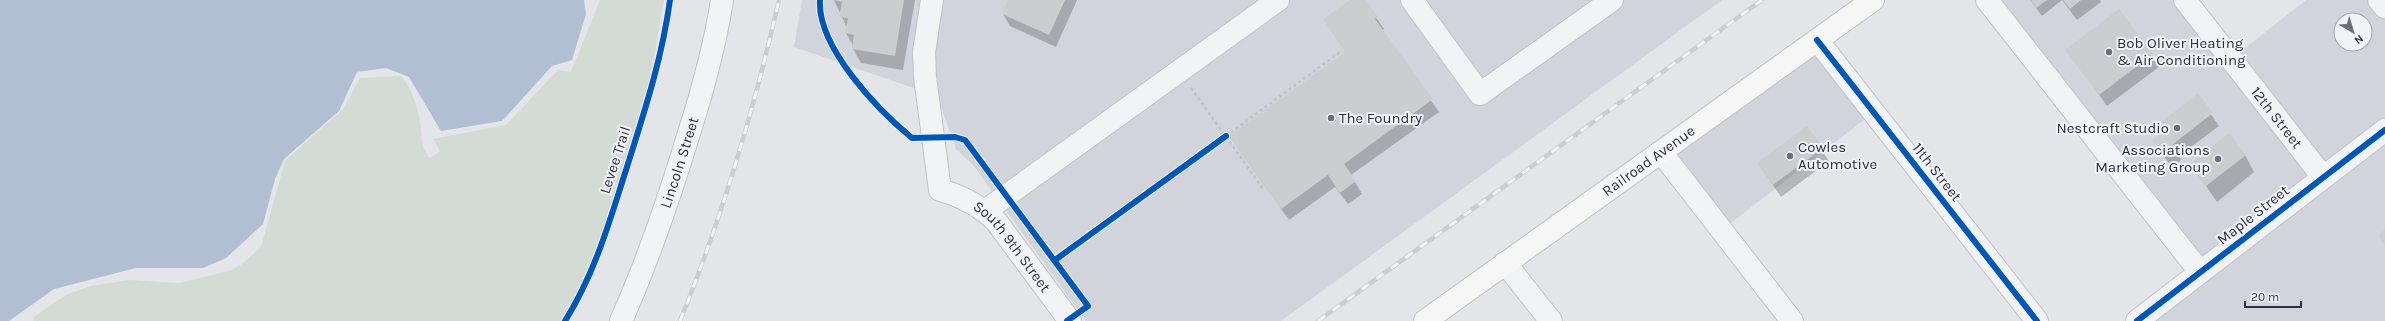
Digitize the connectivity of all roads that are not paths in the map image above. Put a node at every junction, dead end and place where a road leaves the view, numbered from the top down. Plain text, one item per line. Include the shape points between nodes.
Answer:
1 (722, 0) edge
2 (932, 0) edge
3 (1278, 0) edge
4 (1412, 0) edge
5 (1612, 0) edge
6 (1872, 0) edge
7 (1987, 0) edge
8 (2185, 0) edge
9 (2379, 0) edge
10 (2385, 7) edge
11 (1818, 40) junction
12 (2385, 130) edge
13 (1661, 152) junction
14 (2324, 177) junction
15 (985, 211) junction
16 (1505, 263) junction
17 (2200, 272) junction
18 (621, 321) edge
19 (1070, 321) edge
20 (1425, 321) edge
21 (1551, 321) edge
22 (1792, 321) edge
23 (2036, 321) edge
24 (2137, 321) edge

1 - 18 street, Lincoln Street via 710,63 678,168 639,280
2 - 15 street, South 9th Street via 924,52 925,77 940,190 962,196
3 - 15 street
4 - 5 street via 1480,94
6 - 11 main road, Railroad Avenue
7 - 17 street
8 - 14 street, 12th Street
9 - 10 street
11 - 13 main road, Railroad Avenue
11 - 23 street, 11th Street
12 - 14 street, Maple Street
13 - 16 main road, Railroad Avenue
13 - 22 street
14 - 17 street, Maple Street
15 - 19 street, South 9th Street via 996,221
16 - 20 main road, Railroad Avenue
16 - 21 street
17 - 24 street, Maple Street

